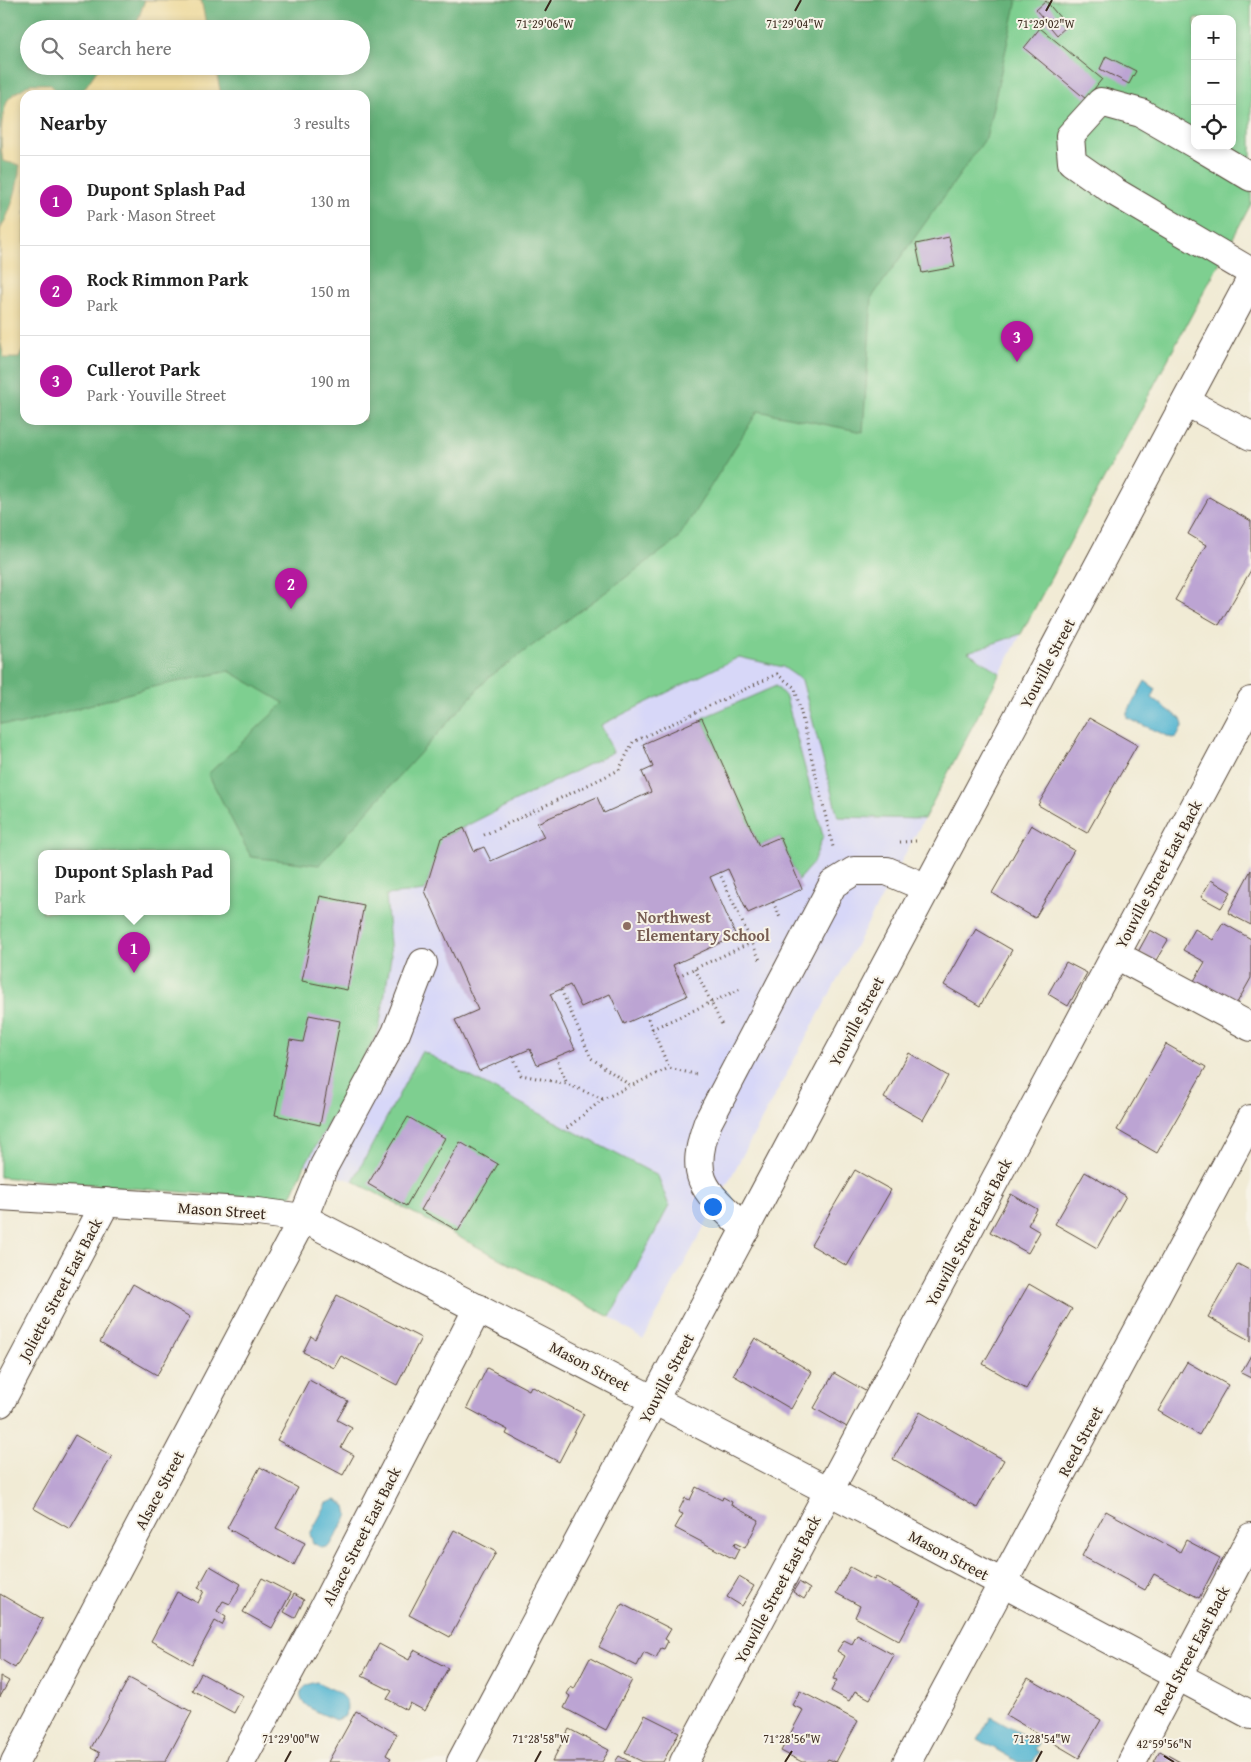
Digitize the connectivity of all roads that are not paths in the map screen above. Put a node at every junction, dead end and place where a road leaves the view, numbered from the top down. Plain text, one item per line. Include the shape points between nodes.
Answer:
1 (1191, 142) edge
2 (1205, 150) edge
3 (1251, 177) edge
4 (1251, 272) edge
5 (1251, 279) edge
6 (1186, 402) junction
7 (1251, 436) edge
8 (1251, 701) edge
9 (927, 888) junction
10 (1116, 954) junction
11 (424, 962) dead end
12 (1251, 1027) edge
13 (1251, 1120) edge
14 (0, 1196) edge
15 (106, 1202) junction
16 (304, 1218) junction
17 (746, 1229) junction
18 (478, 1308) junction
19 (654, 1400) junction
20 (0, 1404) edge
21 (829, 1491) junction
22 (1251, 1537) edge
23 (1004, 1584) junction
24 (1177, 1676) junction
25 (1251, 1715) edge
26 (15, 1762) edge
27 (240, 1762) edge
28 (461, 1762) edge
29 (684, 1762) edge
30 (907, 1762) edge
31 (1132, 1762) edge

1 - 4 street via 1142,113 1101,102 1070,136 1072,162 1115,192
2 - 3 street
5 - 6 street, Youville Street
6 - 7 street
6 - 9 street, Youville Street
8 - 10 street, Youville Street East Back
9 - 17 street, Youville Street
9 - 17 street via 888,871 854,871 833,884 708,1122 699,1147 700,1177 708,1195
10 - 12 street
10 - 21 street, Youville Street East Back
11 - 16 street, Alsace Street via 396,1033 324,1166
13 - 23 street, Reed Street
14 - 15 street, Mason Street
15 - 16 street, Mason Street
15 - 20 street, Joliette Street East Back
16 - 18 street, Mason Street
16 - 26 street, Alsace Street
17 - 19 street, Youville Street
18 - 19 street, Mason Street
18 - 27 street, Alsace Street East Back via 319,1617
19 - 21 street, Mason Street
19 - 28 street, Youville Street
21 - 23 street, Mason Street
21 - 29 street, Youville Street East Back
22 - 24 street, Reed Street East Back
23 - 24 street, Mason Street
23 - 30 street, Reed Street
24 - 25 street, Mason Street
24 - 31 street, Reed Street East Back

